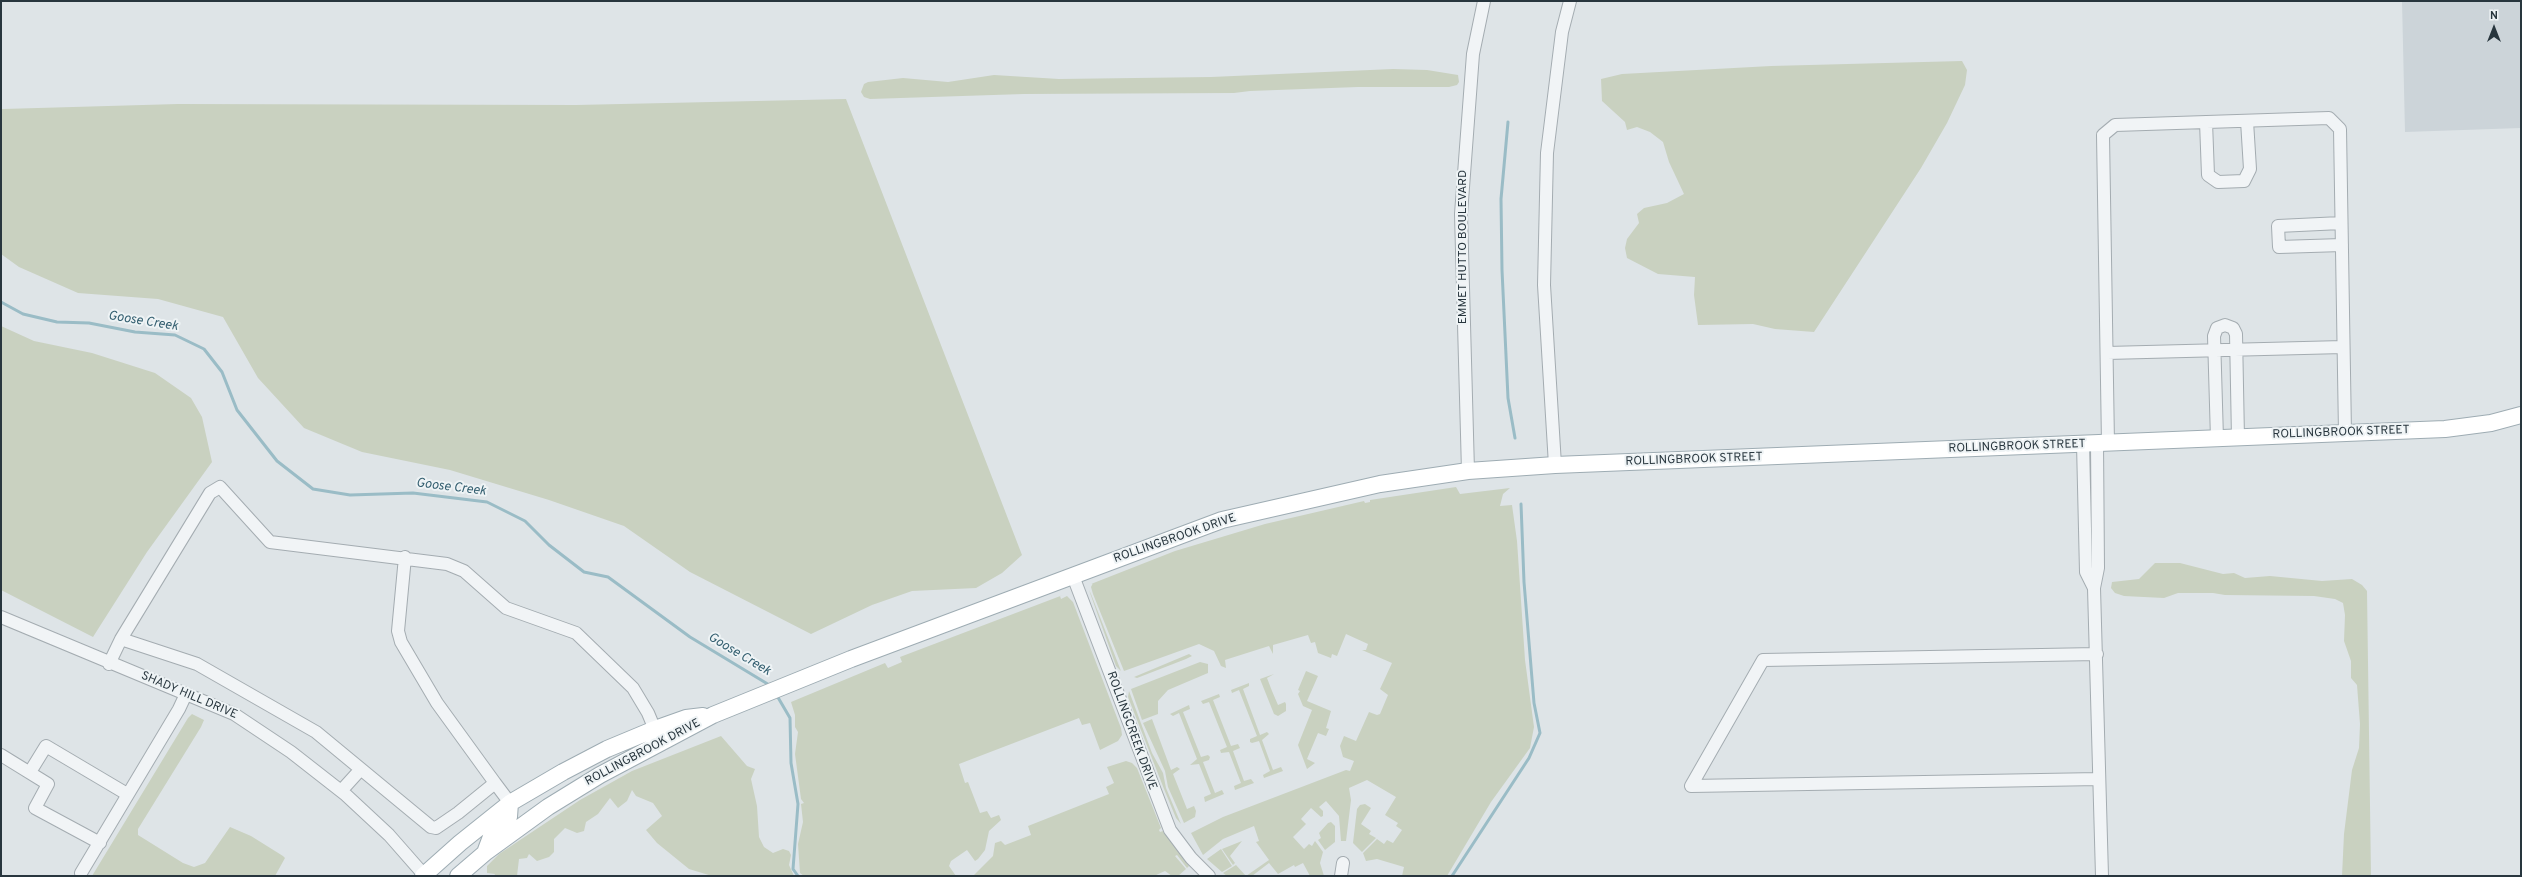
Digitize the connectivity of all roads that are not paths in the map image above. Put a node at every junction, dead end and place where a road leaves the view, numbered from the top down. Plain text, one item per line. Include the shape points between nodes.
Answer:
1 (1484, 1) edge
2 (1570, 1) edge
3 (2247, 121) junction
4 (2206, 122) junction
5 (2341, 223) junction
6 (2342, 245) junction
7 (2343, 347) junction
8 (2236, 350) junction
9 (2214, 351) junction
10 (2107, 353) junction
11 (2521, 415) edge
12 (2345, 433) junction
13 (2217, 438) junction
14 (2238, 438) junction
15 (2096, 444) junction
16 (1555, 465) junction
17 (1512, 468) joint
18 (1468, 471) junction
19 (405, 557) junction
20 (1073, 576) junction
21 (1, 617) edge
22 (121, 639) junction
23 (2097, 654) junction
24 (109, 664) junction
25 (186, 694) junction
26 (658, 736) junction
27 (1, 755) edge
28 (361, 769) junction
29 (30, 772) junction
30 (2099, 779) junction
31 (495, 783) junction
32 (341, 791) junction
33 (127, 794) junction
34 (510, 803) junction
35 (100, 843) junction
36 (486, 852) junction
37 (1343, 863) dead end
38 (81, 873) dead end
39 (424, 876) edge
40 (458, 876) edge
41 (1209, 876) edge
42 (1341, 876) edge
43 (2102, 876) edge

1 - 18 street, EMMET HUTTO BOULEVARD via 1473,54 1461,214
2 - 16 street via 1562,32 1547,153 1544,285
3 - 4 street
3 - 4 street via 2250,169 2244,180 2218,182 2208,175
3 - 5 street via 2329,118 2340,129
4 - 10 street via 2115,125 2103,134
5 - 6 street
5 - 6 street via 2278,226 2279,247
6 - 7 street
7 - 8 street
7 - 12 street
8 - 9 street
8 - 9 street via 2233,328 2225,325 2217,328
8 - 14 street
9 - 10 street
9 - 13 street
10 - 15 street
11 - 12 main road, ROLLINGBROOK STREET via 2474,426
12 - 14 main road, ROLLINGBROOK STREET
13 - 14 main road, ROLLINGBROOK STREET
13 - 15 main road, ROLLINGBROOK STREET
15 - 16 main road, ROLLINGBROOK STREET
15 - 23 street via 2098,568 2094,588
16 - 17 main road, ROLLINGBROOK STREET
17 - 18 main road, ROLLINGBROOK DRIVE
18 - 20 main road, ROLLINGBROOK DRIVE via 1380,484 1222,520
19 - 22 street via 270,542 220,487 215,488
19 - 26 street via 464,571 506,608 576,633 633,688
19 - 31 street via 398,631 401,642 437,703
20 - 26 main road, ROLLINGBROOK DRIVE via 851,659 713,715 686,718
20 - 41 street, ROLLINGCREEK DRIVE via 1170,830 1191,858
21 - 24 street, SHADY HILL DRIVE
22 - 24 street
22 - 28 street via 197,664 318,733
23 - 30 street
23 - 30 street via 1763,660 1691,786
24 - 25 street, SHADY HILL DRIVE
25 - 32 street, SHADY HILL DRIVE via 239,718 291,752
25 - 33 street
26 - 34 main road, ROLLINGBROOK DRIVE via 607,749
26 - 36 main road, ROLLINGBROOK DRIVE via 548,806
27 - 29 street
28 - 31 street via 431,827 436,828
28 - 32 street
29 - 33 street via 46,746
29 - 35 street via 48,784 35,808
30 - 43 street
31 - 34 street
32 - 39 street, SHADY HILL DRIVE via 389,835
33 - 35 street
34 - 36 main road via 509,817 492,834
34 - 39 main road, ROLLINGBROOK DRIVE
35 - 38 street
36 - 40 main road, ROLLINGBROOK DRIVE
37 - 42 street

